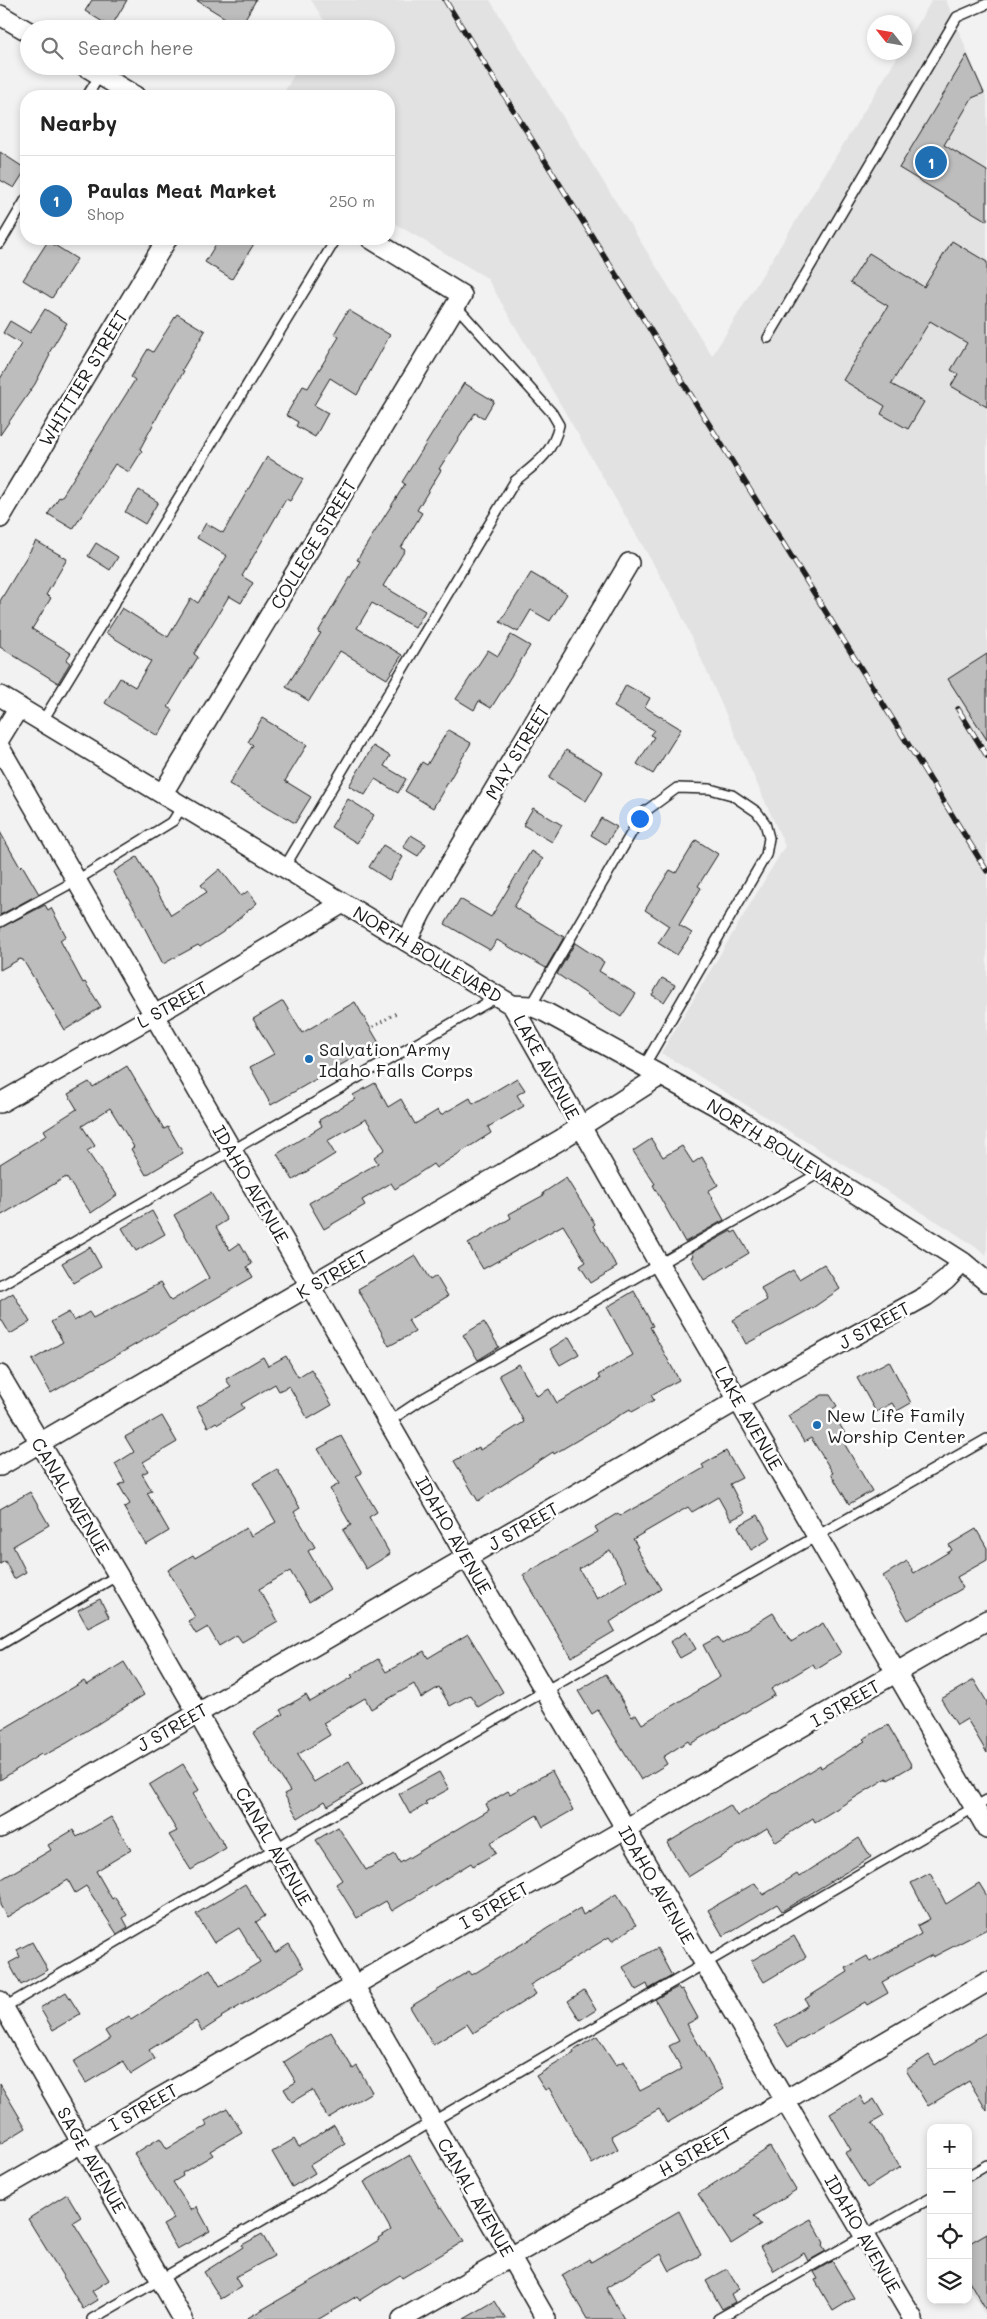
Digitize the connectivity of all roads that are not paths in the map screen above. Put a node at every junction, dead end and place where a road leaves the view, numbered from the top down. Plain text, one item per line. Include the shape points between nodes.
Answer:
1 (987, 4) edge
2 (0, 15) edge
3 (20, 27) edge
4 (91, 75) edge
5 (99, 75) edge
6 (88, 90) edge
7 (125, 90) edge
8 (20, 209) edge
9 (0, 243) edge
10 (163, 245) edge
11 (332, 245) edge
12 (381, 245) edge
13 (459, 300) junction
14 (768, 338) dead end
15 (0, 518) edge
16 (629, 564) dead end
17 (0, 696) edge
18 (18, 707) junction
19 (42, 722) junction
20 (0, 738) edge
21 (0, 748) edge
22 (163, 794) junction
23 (182, 805) junction
24 (284, 868) junction
25 (76, 880) junction
26 (343, 903) junction
27 (0, 922) edge
28 (407, 941) junction
29 (505, 1001) junction
30 (531, 1006) junction
31 (153, 1015) junction
32 (644, 1066) junction
33 (660, 1076) junction
34 (0, 1103) edge
35 (581, 1128) junction
36 (232, 1150) junction
37 (822, 1171) junction
38 (962, 1262) junction
39 (659, 1264) junction
40 (987, 1282) edge
41 (0, 1286) edge
42 (311, 1286) junction
43 (0, 1375) edge
44 (738, 1400) junction
45 (388, 1422) junction
46 (987, 1439) edge
47 (39, 1443) junction
48 (0, 1466) edge
49 (817, 1536) junction
50 (468, 1558) junction
51 (118, 1576) junction
52 (987, 1620) edge
53 (0, 1645) edge
54 (896, 1673) junction
55 (545, 1690) junction
56 (197, 1712) junction
57 (981, 1804) edge
58 (0, 1828) edge
59 (625, 1829) junction
60 (987, 1829) edge
61 (276, 1849) junction
62 (703, 1964) junction
63 (987, 1982) edge
64 (354, 1985) junction
65 (1, 2006) edge
66 (784, 2101) junction
67 (432, 2122) junction
68 (82, 2142) junction
69 (987, 2165) edge
70 (972, 2174) edge
71 (0, 2190) edge
72 (927, 2200) edge
73 (865, 2236) junction
74 (510, 2257) junction
75 (160, 2279) junction
76 (92, 2319) edge
77 (183, 2319) edge
78 (402, 2319) edge
79 (546, 2319) edge
80 (718, 2319) edge
81 (913, 2319) edge

1 - 14 lane via 957,16
2 - 3 street
4 - 6 lane
5 - 7 street
8 - 9 lane
10 - 15 street, WHITTIER STREET
11 - 19 lane
12 - 13 street
13 - 22 street, COLLEGE STREET
13 - 24 lane via 552,413 559,425 556,440 544,458 515,481
16 - 28 street, MAY STREET via 421,912
17 - 18 street, NORTH BOULEVARD
18 - 19 street, NORTH BOULEVARD
18 - 20 street
19 - 22 street, NORTH BOULEVARD
21 - 25 street, IDAHO AVENUE
22 - 23 street, NORTH BOULEVARD
23 - 24 street, NORTH BOULEVARD
23 - 25 lane via 173,821
24 - 26 street, NORTH BOULEVARD
25 - 27 lane
25 - 31 street, IDAHO AVENUE
26 - 28 street, NORTH BOULEVARD
26 - 31 street, L STREET
28 - 29 street, NORTH BOULEVARD
29 - 30 street, NORTH BOULEVARD
29 - 35 street, LAKE AVENUE
29 - 36 lane
30 - 32 street, NORTH BOULEVARD
30 - 32 lane via 644,813 677,788 710,789 732,795 757,812 765,823 769,838 766,855
31 - 34 street, L STREET
31 - 36 street, IDAHO AVENUE
32 - 33 street, NORTH BOULEVARD
33 - 35 street, K STREET
33 - 37 street, NORTH BOULEVARD
35 - 39 street, LAKE AVENUE
35 - 42 street, K STREET
36 - 41 lane
36 - 42 street, IDAHO AVENUE
37 - 38 street, NORTH BOULEVARD
37 - 39 lane
38 - 40 street, NORTH BOULEVARD
38 - 44 street, J STREET via 926,1296
39 - 44 street, LAKE AVENUE
39 - 45 lane via 424,1398
42 - 45 street, IDAHO AVENUE
42 - 47 street, K STREET
43 - 47 street, CANAL AVENUE
44 - 49 street, LAKE AVENUE
44 - 50 street, J STREET
45 - 50 street, IDAHO AVENUE
46 - 49 lane
47 - 48 street, K STREET
47 - 51 street, CANAL AVENUE
49 - 54 street, LAKE AVENUE
49 - 55 lane
50 - 55 street, IDAHO AVENUE
50 - 56 street, J STREET
51 - 53 lane
51 - 56 street, CANAL AVENUE
52 - 54 street, I STREET
54 - 57 street, LAKE AVENUE
54 - 59 street, I STREET
55 - 59 street, IDAHO AVENUE
55 - 61 lane
56 - 58 street, J STREET
56 - 61 street, CANAL AVENUE
57 - 60 street, LAKE AVENUE
57 - 62 lane
59 - 62 street, IDAHO AVENUE
59 - 64 street, I STREET
61 - 64 street, CANAL AVENUE
61 - 65 lane
62 - 66 street, IDAHO AVENUE
62 - 67 lane
63 - 66 street, H STREET
64 - 67 street, CANAL AVENUE
64 - 68 street, I STREET
65 - 68 street, SAGE AVENUE
66 - 73 street, IDAHO AVENUE
66 - 74 street, H STREET
67 - 74 street, CANAL AVENUE
67 - 75 lane
68 - 71 street, I STREET
68 - 75 street, SAGE AVENUE
69 - 70 lane
72 - 73 lane
73 - 80 lane
73 - 81 street, IDAHO AVENUE
74 - 78 street, H STREET
74 - 79 street, CANAL AVENUE
75 - 76 lane
75 - 77 street, SAGE AVENUE

